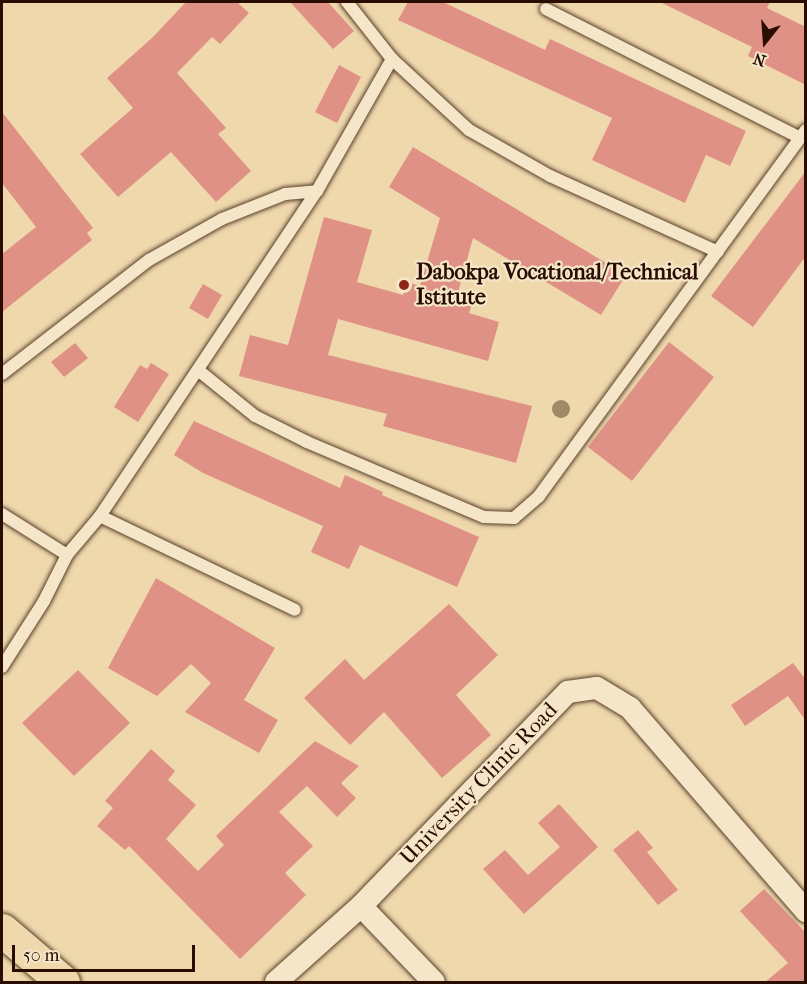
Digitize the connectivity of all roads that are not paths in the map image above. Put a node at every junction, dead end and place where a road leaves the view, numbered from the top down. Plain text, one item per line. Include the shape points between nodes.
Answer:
1 (347, 2) edge
2 (546, 9) dead end
3 (392, 59) junction
4 (803, 134) edge
5 (317, 190) junction
6 (718, 252) junction
7 (198, 370) junction
8 (2, 374) edge
9 (2, 514) edge
10 (100, 516) junction
11 (68, 555) junction
12 (295, 610) dead end
13 (2, 667) edge
14 (362, 906) junction
15 (806, 911) edge
16 (2, 930) edge
17 (63, 982) edge
18 (276, 982) edge
19 (434, 982) edge

1 - 3 lane
2 - 4 lane
3 - 5 lane
3 - 6 lane via 469,130 550,176
4 - 6 lane
5 - 7 lane
5 - 8 lane via 285,194 222,219 149,260
6 - 7 lane via 539,496 514,518 484,517 307,442 255,416
7 - 10 lane
9 - 11 lane
10 - 11 lane
10 - 12 lane
11 - 13 lane via 44,602
14 - 15 street, University Clinic Road via 568,692 597,688 630,708
14 - 18 street, University Clinic Road
14 - 19 street
16 - 17 highway

